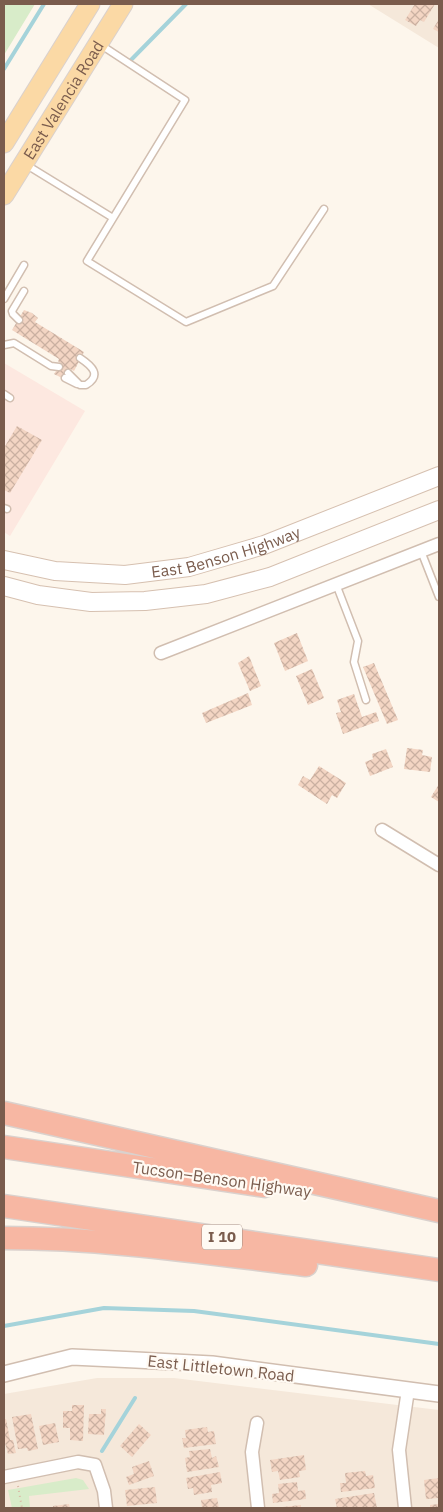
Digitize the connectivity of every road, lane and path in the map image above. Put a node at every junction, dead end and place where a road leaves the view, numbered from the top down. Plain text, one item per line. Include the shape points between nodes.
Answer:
1 (90, 4) edge
2 (123, 4) edge
3 (98, 44) junction
4 (4, 143) edge
5 (24, 163) junction
6 (4, 195) edge
7 (324, 209) dead end
8 (113, 218) junction
9 (24, 266) dead end
10 (24, 291) dead end
11 (4, 299) edge
12 (19, 320) dead end
13 (4, 345) edge
14 (80, 358) dead end
15 (55, 368) dead end
16 (66, 375) dead end
17 (4, 394) edge
18 (10, 398) dead end
19 (439, 476) edge
20 (439, 510) edge
21 (439, 544) edge
22 (421, 551) junction
23 (4, 560) edge
24 (336, 584) junction
25 (4, 586) edge
26 (439, 597) edge
27 (161, 653) dead end
28 (366, 700) dead end
29 (382, 830) dead end
30 (439, 865) edge
31 (4, 1113) edge
32 (4, 1147) edge
33 (4, 1206) edge
34 (439, 1211) edge
35 (4, 1238) edge
36 (439, 1270) edge
37 (439, 1280) edge
38 (4, 1374) edge
39 (408, 1390) junction
40 (439, 1394) edge
41 (257, 1423) dead end
42 (4, 1477) edge
43 (18, 1485) dead end
44 (22, 1508) edge
45 (106, 1508) edge
46 (258, 1508) edge
47 (405, 1508) edge

1 - 4 main road, East Valencia Road
2 - 3 main road, East Valencia Road
3 - 5 main road, East Valencia Road
3 - 8 lane via 185,100
5 - 6 main road, East Valencia Road
5 - 8 lane
7 - 8 lane via 273,286 186,322 87,261
9 - 11 lane
10 - 12 lane via 12,311
13 - 15 lane via 14,343
14 - 16 lane via 94,372 89,384 80,385
17 - 18 lane
19 - 23 main road, East Benson Highway via 264,545 189,567 125,575 55,571
20 - 25 main road, East Benson Highway via 270,577 206,594 145,601 91,602 38,595
21 - 22 street
22 - 24 street
22 - 26 lane
24 - 27 street
24 - 28 lane via 358,641 354,662
29 - 30 street
31 - 34 highway
32 - 34 highway, Tucson–Benson Highway
33 - 36 highway, I 10
35 - 37 highway via 113,1242
38 - 39 street, East Littletown Road via 72,1357 212,1364
39 - 40 street, East Littletown Road
39 - 47 street via 399,1450
41 - 46 street via 252,1452
42 - 45 street via 78,1462 95,1465
43 - 44 path

